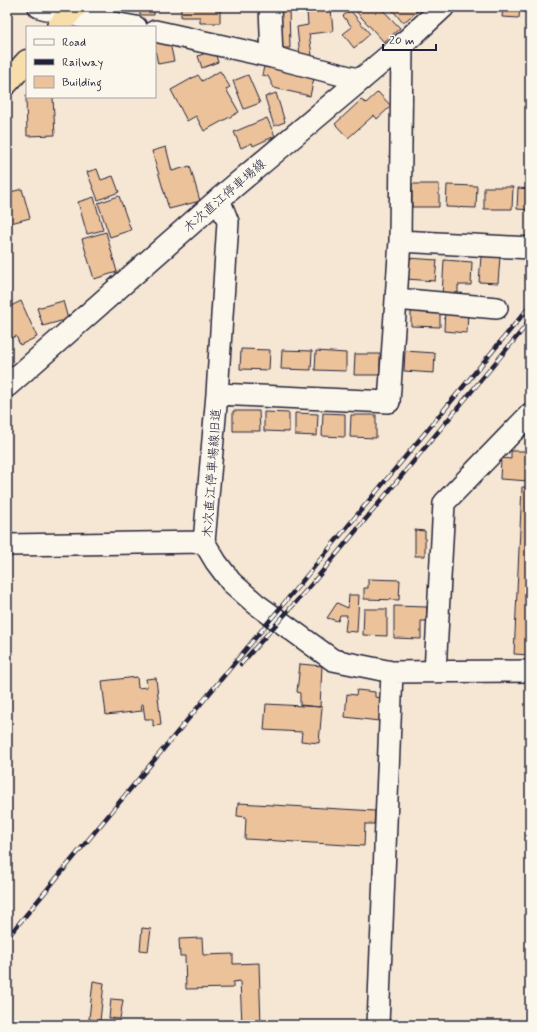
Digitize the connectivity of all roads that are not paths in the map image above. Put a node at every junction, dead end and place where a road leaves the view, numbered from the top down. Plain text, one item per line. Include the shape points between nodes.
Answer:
1 (39, 7) edge
2 (270, 7) edge
3 (443, 7) edge
4 (67, 16) edge
5 (130, 26) edge
6 (156, 31) edge
7 (402, 45) junction
8 (272, 57) junction
9 (26, 62) edge
10 (361, 80) junction
11 (7, 83) edge
12 (219, 199) junction
13 (400, 241) junction
14 (530, 248) edge
15 (396, 299) junction
16 (497, 308) dead end
17 (7, 386) edge
18 (217, 394) junction
19 (530, 414) edge
20 (204, 542) junction
21 (7, 545) edge
22 (530, 671) edge
23 (392, 672) junction
24 (435, 672) junction
25 (378, 1025) edge

1 - 4 street
2 - 8 street
3 - 7 main road, 木次直江停車場線
4 - 5 street
6 - 8 street
7 - 10 main road, 木次直江停車場線
7 - 13 street
8 - 10 street
9 - 11 highway
10 - 12 main road, 木次直江停車場線
12 - 17 main road, 木次直江停車場線
12 - 18 street, 木次直江停車場線旧道 via 228,222
13 - 14 street
13 - 15 street
15 - 16 street
15 - 18 street via 389,402
18 - 20 street, 木次直江停車場線旧道
19 - 24 street via 444,503
20 - 21 street
20 - 23 street, 木次直江停車場線旧道 via 231,582 256,604 333,660
22 - 24 street, 木次直江停車場線旧道
23 - 24 street, 木次直江停車場線旧道
23 - 25 street

